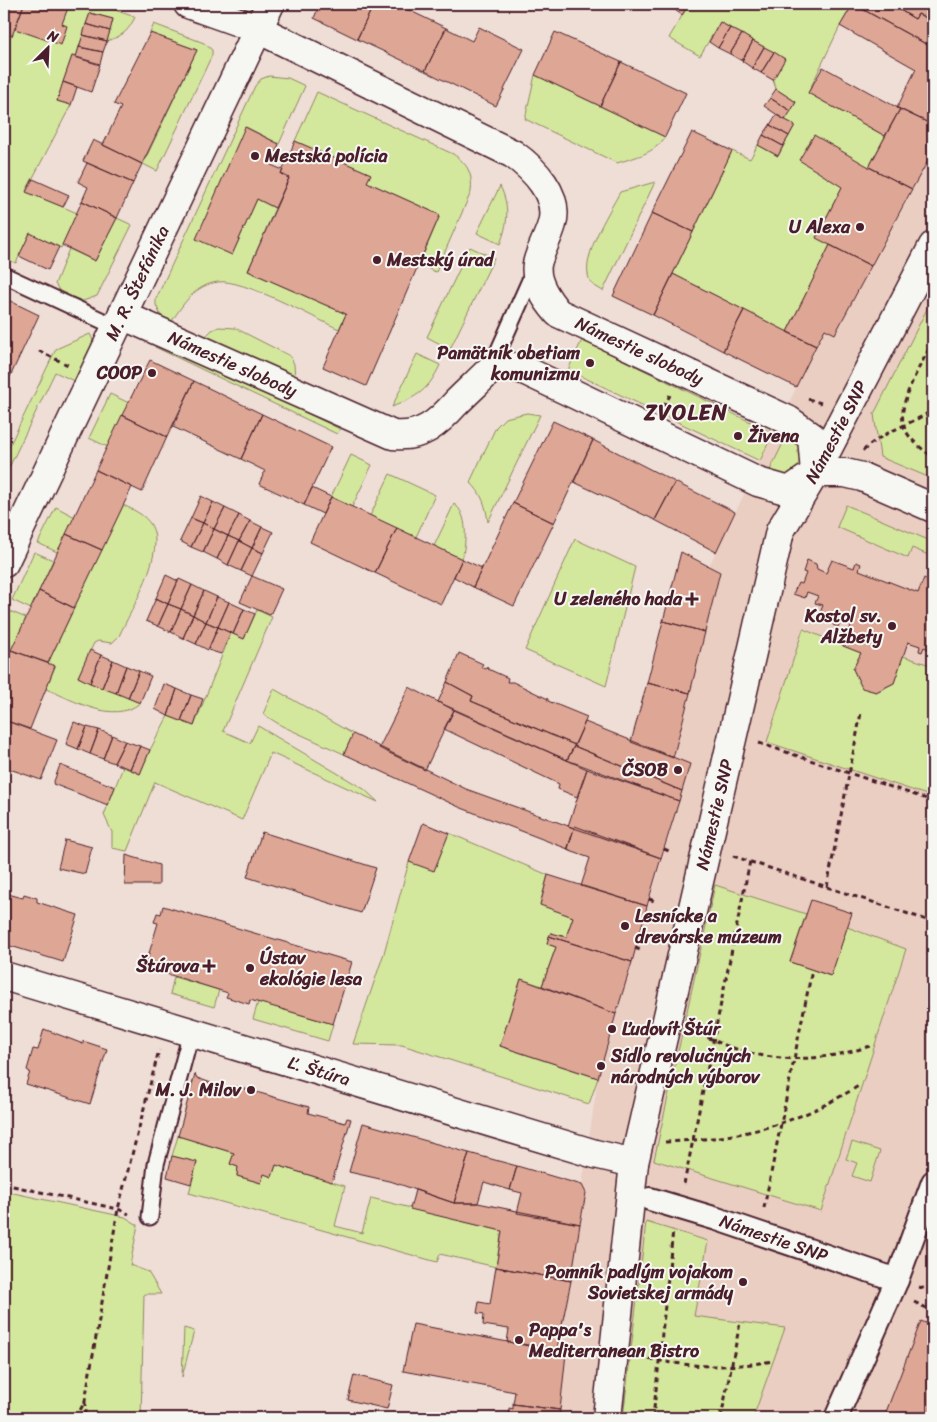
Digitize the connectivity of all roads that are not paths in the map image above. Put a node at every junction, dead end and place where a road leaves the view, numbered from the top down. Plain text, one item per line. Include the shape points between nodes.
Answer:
1 (188, 4) edge
2 (270, 4) edge
3 (258, 29) junction
4 (933, 246) edge
5 (536, 266) junction
6 (4, 275) edge
7 (119, 321) junction
8 (490, 370) junction
9 (815, 473) junction
10 (933, 508) edge
11 (4, 563) edge
12 (4, 976) edge
13 (191, 1033) junction
14 (634, 1163) junction
15 (933, 1182) edge
16 (650, 1199) dead end
17 (150, 1217) dead end
18 (897, 1280) junction
19 (607, 1418) edge
20 (836, 1418) edge

1 - 3 street
2 - 3 street, M. R. Štefánika
3 - 5 street via 523,161 544,184 552,210 553,222
3 - 7 street, M. R. Štefánika
4 - 9 street, Námestie SNP
5 - 8 lane
5 - 9 street, Námestie slobody via 542,292 558,313 788,420 812,437
6 - 7 lane
7 - 8 street, Námestie slobody via 393,435 410,436 430,428
7 - 11 street, M. R. Štefánika
8 - 9 street via 499,366 517,367 758,482 789,491
9 - 10 street via 845,473 862,477
9 - 14 street, Námestie SNP via 780,531
12 - 13 street, Ľ. Štúra
13 - 14 street, Ľ. Štúra
13 - 17 lane via 156,1164
14 - 19 street, Námestie SNP
15 - 18 street
16 - 18 street, Námestie SNP
18 - 20 street

